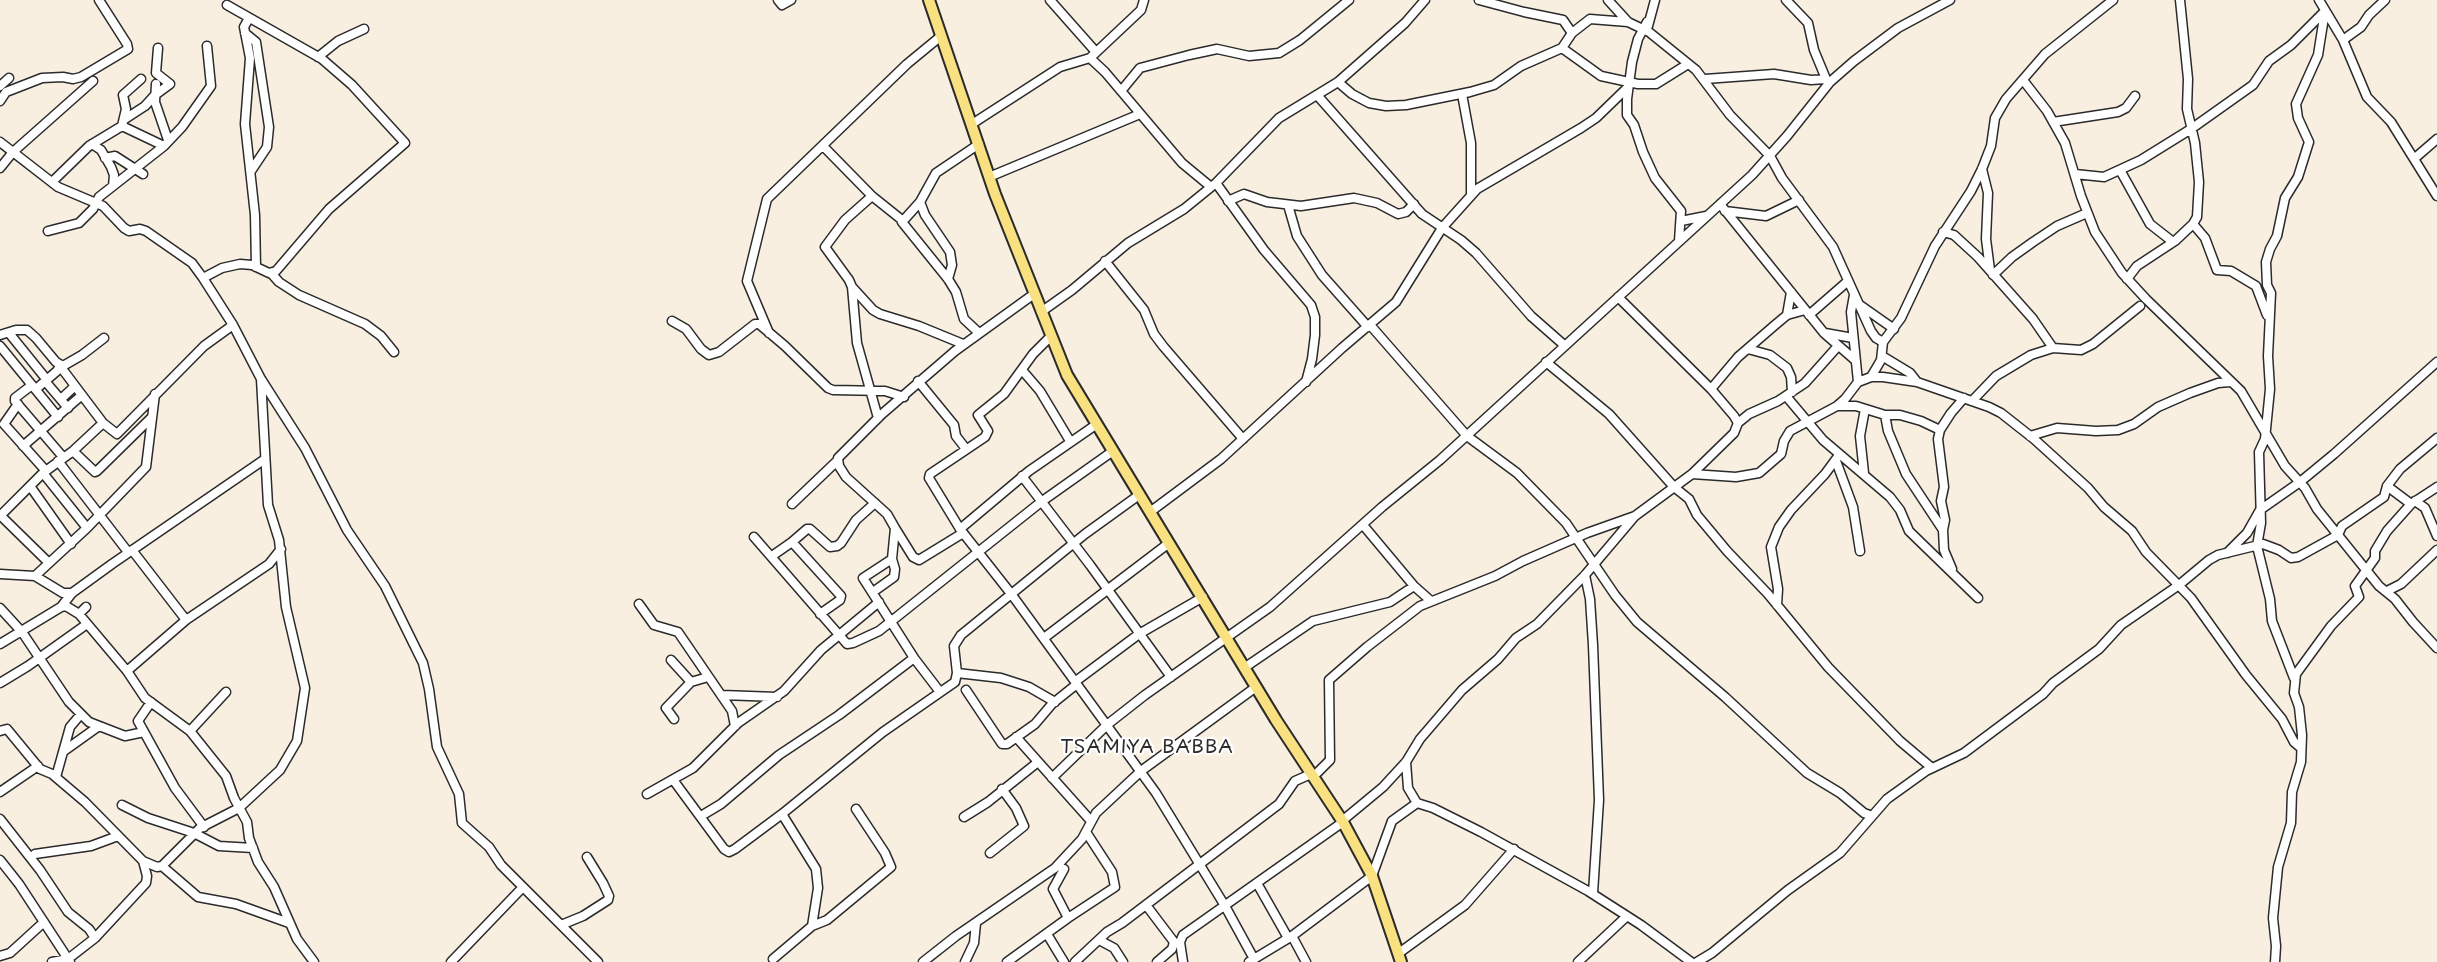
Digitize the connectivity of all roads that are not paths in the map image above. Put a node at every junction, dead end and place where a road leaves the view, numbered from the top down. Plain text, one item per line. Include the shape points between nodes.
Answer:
1 (99, 0) edge
2 (778, 0) edge
3 (791, 0) edge
4 (929, 0) edge
5 (1050, 0) edge
6 (1144, 0) edge
7 (1349, 0) edge
8 (1424, 0) edge
9 (1479, 0) edge
10 (1608, 0) edge
11 (1655, 0) edge
12 (1786, 0) edge
13 (1950, 0) edge
14 (2113, 0) edge
15 (2180, 0) edge
16 (2319, 0) edge
17 (2385, 0) edge
18 (227, 5) dead end
19 (2325, 11) junction
20 (249, 18) junction
21 (1628, 22) junction
22 (1646, 28) junction
23 (364, 29) dead end
24 (245, 33) junction
25 (1572, 33) junction
26 (941, 36) junction
27 (2342, 40) junction
28 (207, 46) dead end
29 (158, 48) dead end
30 (1562, 48) junction
31 (1096, 52) junction
32 (318, 57) junction
33 (1090, 58) junction
34 (1688, 64) junction
35 (9, 78) dead end
36 (141, 79) dead end
37 (1705, 79) junction
38 (2023, 80) junction
39 (92, 81) dead end
40 (1828, 81) junction
41 (1338, 82) junction
42 (156, 84) dead end
43 (1629, 85) junction
44 (0, 86) edge
45 (1121, 90) junction
46 (1462, 94) junction
47 (155, 95) junction
48 (1317, 95) junction
49 (2135, 96) dead end
50 (0, 101) edge
51 (1140, 114) junction
52 (2053, 122) junction
53 (123, 123) junction
54 (972, 124) junction
55 (2192, 129) junction
56 (2437, 139) edge
57 (0, 142) edge
58 (166, 143) junction
59 (92, 144) junction
60 (979, 144) junction
61 (823, 146) junction
62 (13, 152) junction
63 (1770, 156) junction
64 (105, 158) junction
65 (2415, 158) junction
66 (0, 168) edge
67 (135, 168) junction
68 (1982, 168) junction
69 (2120, 170) junction
70 (251, 171) junction
71 (143, 174) dead end
72 (2075, 174) junction
73 (989, 177) junction
74 (52, 182) junction
75 (1213, 185) junction
76 (113, 186) junction
77 (1471, 195) junction
78 (872, 196) junction
79 (2437, 196) edge
80 (1799, 200) junction
81 (1228, 201) junction
82 (920, 202) junction
83 (95, 203) junction
84 (1414, 204) junction
85 (1720, 204) junction
86 (1288, 205) junction
87 (1725, 211) junction
88 (2087, 213) junction
89 (1708, 215) junction
90 (902, 220) junction
91 (1682, 221) junction
92 (2193, 224) junction
93 (1442, 228) junction
94 (48, 230) dead end
95 (1942, 232) junction
96 (1679, 241) junction
97 (2173, 242) junction
98 (1105, 261) junction
99 (256, 267) junction
100 (271, 273) junction
101 (1992, 273) junction
102 (204, 278) junction
103 (948, 279) junction
104 (2127, 279) junction
105 (1848, 281) junction
106 (852, 287) junction
107 (1791, 292) junction
108 (1034, 294) junction
109 (1854, 295) junction
110 (1618, 297) junction
111 (1857, 303) junction
112 (2140, 306) dead end
113 (1041, 312) junction
114 (1807, 312) junction
115 (1787, 315) junction
116 (2269, 318) junction
117 (672, 321) dead end
118 (233, 325) junction
119 (1370, 326) junction
120 (1894, 329) junction
121 (978, 332) junction
122 (769, 333) junction
123 (1824, 333) junction
124 (2, 335) edge
125 (1051, 336) junction
126 (104, 338) dead end
127 (1853, 338) junction
128 (1883, 342) junction
129 (963, 344) junction
130 (1564, 345) junction
131 (0, 346) edge
132 (1838, 346) junction
133 (2053, 348) junction
134 (1748, 349) junction
135 (394, 352) dead end
136 (1882, 356) junction
137 (1856, 360) junction
138 (1546, 362) junction
139 (2437, 362) edge
140 (60, 366) junction
141 (1022, 370) junction
142 (1871, 377) junction
143 (262, 379) junction
144 (46, 381) junction
145 (918, 382) junction
146 (1306, 382) junction
147 (1858, 382) junction
148 (1917, 382) junction
149 (2230, 382) junction
150 (75, 386) junction
151 (34, 387) junction
152 (1711, 389) junction
153 (870, 390) junction
154 (155, 394) junction
155 (1789, 394) junction
156 (82, 395) junction
157 (904, 396) junction
158 (1964, 398) junction
159 (61, 399) junction
160 (1972, 401) junction
161 (18, 404) junction
162 (1837, 406) junction
163 (68, 408) junction
164 (1865, 409) junction
165 (1885, 415) junction
166 (133, 416) junction
167 (58, 417) junction
168 (152, 417) junction
169 (878, 418) junction
170 (1805, 421) junction
171 (103, 423) junction
172 (1738, 423) junction
173 (1097, 424) junction
174 (143, 426) junction
175 (1940, 430) junction
176 (2265, 431) junction
177 (42, 432) junction
178 (1467, 436) junction
179 (2030, 436) junction
180 (2437, 438) edge
181 (1243, 439) junction
182 (1070, 441) junction
183 (23, 446) junction
184 (966, 449) junction
185 (73, 451) junction
186 (1113, 451) junction
187 (1837, 458) junction
188 (60, 459) junction
189 (265, 459) junction
190 (837, 461) junction
191 (44, 472) junction
192 (1692, 474) junction
193 (1864, 474) junction
194 (1022, 476) junction
195 (2300, 482) junction
196 (30, 486) junction
197 (2388, 486) junction
198 (1674, 487) junction
199 (2437, 487) edge
200 (1139, 495) junction
201 (1041, 502) junction
202 (875, 503) junction
203 (2413, 503) junction
204 (792, 504) dead end
205 (2260, 510) junction
206 (1150, 512) junction
207 (100, 515) junction
208 (0, 516) edge
209 (1635, 516) junction
210 (1363, 525) junction
211 (87, 528) junction
212 (895, 528) junction
213 (1943, 530) junction
214 (961, 531) junction
215 (2338, 534) junction
216 (754, 536) dead end
217 (2437, 536) edge
218 (1576, 538) junction
219 (792, 542) junction
220 (1169, 543) junction
221 (71, 544) junction
222 (1074, 544) junction
223 (2257, 546) junction
224 (281, 550) junction
225 (2437, 550) edge
226 (130, 551) junction
227 (1860, 551) dead end
228 (2227, 553) junction
229 (979, 554) junction
230 (772, 556) junction
231 (892, 559) junction
232 (49, 563) junction
233 (1594, 565) junction
234 (2368, 569) junction
235 (1954, 573) junction
236 (0, 574) edge
237 (1585, 575) junction
238 (35, 576) junction
239 (2179, 585) junction
240 (1414, 586) junction
241 (1107, 588) junction
242 (2387, 591) junction
243 (873, 592) junction
244 (72, 593) junction
245 (1012, 595) junction
246 (1203, 597) junction
247 (1978, 598) dead end
248 (1430, 601) junction
249 (879, 602) junction
250 (639, 604) dead end
251 (1777, 605) junction
252 (61, 607) junction
253 (86, 607) dead end
254 (0, 608) edge
255 (79, 614) junction
256 (820, 614) junction
257 (186, 620) junction
258 (890, 620) junction
259 (88, 624) junction
260 (22, 632) junction
261 (1139, 634) junction
262 (840, 636) junction
263 (1044, 638) junction
264 (1226, 639) junction
265 (0, 644) edge
266 (2437, 648) edge
267 (40, 657) junction
268 (914, 658) junction
269 (671, 660) dead end
270 (1244, 668) junction
271 (128, 671) junction
272 (958, 673) junction
273 (708, 677) junction
274 (1171, 677) junction
275 (2294, 678) junction
276 (691, 682) junction
277 (0, 683) edge
278 (1076, 683) junction
279 (1256, 687) junction
280 (966, 690) dead end
281 (226, 692) dead end
282 (940, 692) junction
283 (722, 695) junction
284 (777, 697) junction
285 (151, 702) junction
286 (1055, 702) junction
287 (81, 714) junction
288 (674, 719) dead end
289 (1108, 724) junction
290 (99, 726) junction
291 (735, 726) junction
292 (0, 731) edge
293 (190, 731) junction
294 (144, 732) junction
295 (1016, 737) junction
296 (2301, 748) junction
297 (64, 751) junction
298 (1038, 762) junction
299 (1406, 762) junction
300 (38, 766) junction
301 (1932, 768) junction
302 (1141, 771) junction
303 (1312, 776) junction
304 (56, 777) junction
305 (1052, 778) junction
306 (0, 781) edge
307 (674, 781) junction
308 (1002, 789) junction
309 (3, 790) edge
310 (647, 794) dead end
311 (1417, 803) junction
312 (122, 805) dead end
313 (239, 808) junction
314 (856, 809) dead end
315 (782, 814) junction
316 (701, 816) junction
317 (1872, 816) junction
318 (964, 817) dead end
319 (0, 819) edge
320 (1091, 821) junction
321 (1343, 822) junction
322 (204, 827) junction
323 (1086, 832) junction
324 (194, 833) junction
325 (118, 836) junction
326 (253, 848) junction
327 (1514, 849) junction
328 (990, 853) dead end
329 (35, 854) dead end
330 (588, 857) dead end
331 (0, 860) edge
332 (142, 861) junction
333 (1200, 864) junction
334 (162, 866) junction
335 (1064, 869) dead end
336 (1372, 876) junction
337 (1258, 885) junction
338 (523, 887) junction
339 (1592, 893) junction
340 (1146, 905) junction
341 (1225, 906) junction
342 (1627, 916) junction
343 (1068, 918) junction
344 (44, 922) junction
345 (289, 923) junction
346 (976, 923) junction
347 (561, 925) junction
348 (812, 926) junction
349 (1048, 934) junction
350 (1290, 937) junction
351 (96, 938) junction
352 (1099, 940) junction
353 (0, 956) edge
354 (1400, 958) edge
355 (773, 959) dead end
356 (1019, 959) edge
357 (69, 961) edge
358 (1251, 961) edge
359 (1689, 961) edge
360 (52, 962) edge
361 (314, 962) edge
362 (451, 962) edge
363 (598, 962) edge
364 (923, 962) edge
365 (965, 962) edge
366 (1007, 962) edge
367 (1064, 962) edge
368 (1075, 962) edge
369 (1123, 962) edge
370 (1157, 962) edge
371 (1183, 962) edge
372 (1306, 962) edge
373 (1578, 962) edge
374 (1697, 962) edge
375 (2275, 962) edge

1 - 50 street via 128,44 128,49 82,77 42,78 6,92
2 - 3 street via 782,5
4 - 26 main road
5 - 31 street
6 - 31 street via 1141,10
7 - 45 street via 1279,53 1249,56 1217,49 1189,55 1140,68
8 - 41 street via 1405,23
9 - 25 street via 1564,20
10 - 21 street
11 - 22 street
12 - 40 street via 1808,23 1814,50
13 - 40 street via 1898,28
14 - 38 street via 2045,54
15 - 55 street via 2188,79 2186,100
16 - 19 street
17 - 27 street via 2368,15 2361,27
18 - 20 street
19 - 27 street
19 - 55 street via 2269,62 2253,85
19 - 116 street via 2318,55 2296,104 2298,118 2309,142 2298,176 2285,198 2277,236 2266,262 2267,285 2271,293
20 - 24 street via 244,27
20 - 32 street
21 - 22 street
21 - 25 street via 1591,18
22 - 34 street
22 - 43 street via 1632,62
23 - 32 street via 338,41
24 - 70 street via 250,67 245,124
24 - 70 street via 256,42 269,127 267,146
25 - 30 street
26 - 54 main road
26 - 61 street via 907,64
27 - 65 street via 2367,98 2385,115
28 - 58 street via 211,86 187,121
29 - 47 street via 156,73 170,84
30 - 43 street via 1602,76
30 - 46 street via 1521,66 1494,85
31 - 33 street
32 - 100 street via 352,85 405,142 329,209 280,268
33 - 45 street
33 - 54 street via 1060,68
34 - 37 street
34 - 43 street via 1656,84
35 - 44 street
36 - 53 street via 123,94 126,109
37 - 40 street via 1763,74
37 - 63 street via 1730,115
38 - 52 street
38 - 68 street via 1995,118 1991,146
39 - 62 street
40 - 63 street
41 - 46 street via 1352,94 1376,105 1406,105
41 - 48 street
42 - 47 street
43 - 77 street via 1596,118
43 - 91 street via 1627,116 1634,125 1642,152 1655,178 1679,205
45 - 51 street
46 - 77 street via 1472,143
47 - 53 street
47 - 58 street
48 - 75 street via 1279,118
48 - 84 street
49 - 52 street via 2126,108 2118,112
51 - 73 street
51 - 75 street via 1182,163
52 - 72 street via 2068,149
53 - 58 street
53 - 59 street
54 - 60 main road
55 - 69 street
55 - 92 street via 2199,182 2198,210
56 - 65 street
57 - 62 street
58 - 67 street
59 - 64 street via 101,150
59 - 74 street
60 - 73 main road
60 - 82 street via 936,173
61 - 78 street
61 - 122 street via 772,192 763,213 747,281
62 - 66 street
62 - 74 street
63 - 80 street
63 - 85 street
64 - 67 street via 115,156
64 - 76 street via 114,175
65 - 79 street
67 - 71 street
67 - 76 street
68 - 95 street via 1971,191
68 - 101 street via 1988,193 1986,239
69 - 72 street via 2102,178
69 - 97 street via 2150,224
70 - 99 street
72 - 88 street
73 - 108 main road
74 - 83 street
75 - 81 street
75 - 98 street via 1184,209
76 - 83 street
77 - 93 street
78 - 90 street
78 - 106 street via 845,220 826,244 826,251
80 - 87 street via 1766,216
80 - 105 street via 1833,247
81 - 86 street via 1244,194
81 - 146 street via 1311,305 1315,335
82 - 90 street
82 - 103 street via 950,252 952,265
83 - 94 street via 79,223
83 - 102 street via 103,206 129,231 146,231 192,263
84 - 86 street via 1406,212 1398,214 1377,203 1354,198
84 - 93 street via 1431,222
85 - 87 street
85 - 89 street
86 - 119 street via 1297,236 1322,275
87 - 107 street
88 - 101 street via 2058,226
88 - 104 street via 2095,232
89 - 91 street
89 - 96 street
90 - 103 street
91 - 96 street
92 - 97 street
92 - 116 street via 2205,238 2217,270 2231,271 2256,286
93 - 119 street via 1396,302
93 - 130 street via 1476,253 1530,316
95 - 101 street via 1954,235 1964,243
95 - 120 street
96 - 110 street
97 - 104 street via 2136,266
98 - 113 street
98 - 181 street via 1144,310 1163,346
99 - 100 street
99 - 102 street via 232,265
100 - 135 street via 279,282 319,306 365,324
101 - 133 street via 2033,319
102 - 118 street
103 - 121 street via 956,292 964,319
104 - 149 street
105 - 109 street
105 - 114 street
106 - 129 street via 880,314
106 - 153 street via 857,343
107 - 114 street
107 - 115 street
108 - 113 main road
108 - 121 street
109 - 111 street
109 - 127 street via 1851,312
110 - 130 street
110 - 152 street
111 - 120 street
111 - 128 street via 1871,331
112 - 133 street via 2081,350
113 - 125 main road
114 - 115 street
114 - 123 street
115 - 134 street
116 - 176 street via 2270,390
117 - 122 street via 686,329 709,355 719,352 755,324
118 - 143 street
118 - 154 street via 204,346
119 - 146 street
119 - 178 street
120 - 128 street
121 - 129 street
122 - 153 street via 828,388
123 - 127 street
123 - 132 street
124 - 140 street via 27,330
124 - 144 street
125 - 141 street
125 - 173 main road via 1067,375
126 - 140 street via 68,364
127 - 137 street
128 - 136 street
129 - 145 street
130 - 138 street
131 - 151 street
132 - 137 street
132 - 155 street via 1810,377
133 - 160 street via 2031,355 1996,376
134 - 152 street
134 - 155 street via 1770,355 1787,368 1791,376
136 - 142 street
136 - 148 street via 1910,373
137 - 147 street
138 - 178 street
138 - 198 street via 1609,414
139 - 195 street
140 - 144 street
140 - 150 street
141 - 182 street via 1040,391
141 - 184 street via 1004,394 978,415 988,431 979,442
142 - 147 street
142 - 148 street
143 - 189 street
143 - 338 street via 305,448 348,530 385,586 423,663 437,747 459,794 462,823
144 - 151 street
144 - 159 street
145 - 157 street
145 - 184 street via 954,425 956,436
146 - 181 street
147 - 162 street
148 - 158 street
149 - 176 street via 2241,391
149 - 179 street via 2213,384 2190,393 2118,430 2057,428
150 - 156 street
150 - 159 street
151 - 161 street via 15,398
151 - 167 street
152 - 172 street
153 - 157 street
153 - 169 street
154 - 166 street
154 - 168 street
155 - 170 street
155 - 172 street
156 - 163 street
156 - 171 street
157 - 169 street
158 - 160 street
158 - 175 street
159 - 163 street
160 - 179 street via 2001,413
161 - 177 street
161 - 183 street via 3,422
162 - 164 street
162 - 170 street
163 - 167 street
164 - 165 street
164 - 193 street via 1860,436
165 - 175 street via 1900,415
165 - 213 street via 1888,431 1906,474
166 - 171 street via 117,434
166 - 174 street
167 - 177 street
168 - 174 street
168 - 207 street via 146,467
169 - 190 street via 839,455
170 - 187 street
170 - 192 street via 1790,431 1781,454 1759,473 1736,477
171 - 185 street
172 - 192 street via 1734,433
173 - 182 street
173 - 186 main road
174 - 185 street via 95,472
175 - 213 street
176 - 195 street via 2285,466
176 - 205 street via 2258,452
177 - 183 street
177 - 188 street
178 - 210 street
178 - 218 street via 1517,473
179 - 239 street via 2129,528 2146,552
180 - 197 street via 2400,469
181 - 206 street
182 - 194 street
183 - 191 street
184 - 214 street via 930,474 929,478
185 - 188 street
186 - 200 main road
186 - 201 street
187 - 193 street
187 - 227 street via 1853,507
187 - 251 street via 1791,510 1771,546 1778,589
188 - 191 street
188 - 207 street
189 - 224 street via 268,505
189 - 226 street
190 - 202 street via 846,477
190 - 204 street
191 - 196 street
191 - 211 street
192 - 198 street
193 - 235 street via 1890,497 1909,530
194 - 201 street
194 - 214 street
195 - 205 street
195 - 215 street
196 - 208 street
196 - 221 street
197 - 203 street
197 - 215 street via 2384,497 2342,526
198 - 209 street
198 - 251 street via 1688,499 1697,515
199 - 203 street
200 - 206 main road
200 - 222 street
201 - 222 street
201 - 229 street
202 - 212 street
202 - 219 street via 856,520 837,546 830,547 810,529
203 - 217 street via 2425,508
203 - 234 street via 2387,531
205 - 223 street
205 - 228 street via 2247,534
206 - 220 main road
207 - 211 street
207 - 226 street
208 - 232 street
209 - 218 street
209 - 233 street
210 - 240 street
210 - 264 street via 1270,607
211 - 221 street
212 - 214 street via 913,558 919,560
212 - 231 street
213 - 235 street via 1944,550
214 - 229 street
215 - 223 street via 2295,558 2263,544
215 - 234 street
216 - 230 street
218 - 233 street
218 - 248 street via 1495,576
219 - 230 street
219 - 256 street via 841,596
220 - 241 street
220 - 246 main road
221 - 232 street
222 - 241 street
222 - 245 street
223 - 228 street
223 - 275 street via 2272,621
224 - 257 street via 269,564
224 - 313 street via 286,607 305,681 302,715 297,741 280,770
225 - 242 street via 2401,584
226 - 244 street
226 - 257 street
228 - 239 street via 2209,560
229 - 245 street
229 - 258 street
230 - 256 street
231 - 243 street via 894,577
231 - 243 street via 863,578
232 - 238 street
233 - 237 street
233 - 317 street via 1637,622 1652,636 1726,697 1807,773
234 - 242 street via 2379,586
234 - 275 street via 2355,586 2359,597 2331,626
235 - 247 street
236 - 238 street
237 - 299 street via 1537,624 1516,638 1498,659 1462,690 1420,739
237 - 339 street via 1593,645 1599,800
238 - 244 street via 62,593
239 - 296 street
239 - 301 street via 2128,620 2099,649 1964,753
240 - 248 street
240 - 270 street via 1390,602 1313,621
241 - 261 street
241 - 263 street
242 - 266 street
243 - 249 street
244 - 252 street
245 - 263 street
245 - 272 street via 956,640
246 - 261 street
246 - 264 main road
248 - 303 street via 1329,680 1330,760
249 - 258 street
249 - 262 street
250 - 273 street via 654,625 678,632
251 - 301 street via 1828,667 1900,741
252 - 255 street via 66,606
252 - 260 street
253 - 255 street
254 - 260 street
255 - 259 street
256 - 262 street
257 - 271 street
258 - 262 street via 868,637 853,643 847,644
258 - 268 street
259 - 267 street
259 - 271 street
260 - 265 street
260 - 267 street
261 - 274 street
261 - 278 street
262 - 284 street via 821,650
263 - 278 street
264 - 270 main road
264 - 274 street
267 - 277 street
267 - 287 street via 69,702
268 - 282 street
268 - 316 street via 779,755 721,804
269 - 276 street
270 - 279 main road
271 - 285 street
272 - 282 street via 955,682
272 - 286 street via 1002,678
273 - 276 street
273 - 283 street
274 - 289 street
275 - 296 street via 2302,727
276 - 288 street via 666,708
278 - 286 street
278 - 289 street
279 - 302 street
279 - 303 main road
280 - 295 street via 1002,744
281 - 293 street
282 - 315 street via 883,732
283 - 284 street
283 - 291 street via 732,711
284 - 291 street
285 - 293 street
285 - 294 street via 138,721
286 - 295 street via 1035,724
287 - 290 street
287 - 297 street via 70,728
289 - 302 street
289 - 305 street
290 - 294 street via 125,736
290 - 297 street
291 - 307 street via 700,762
292 - 300 street via 7,729
293 - 313 street via 226,776
294 - 322 street via 175,788
295 - 298 street
296 - 375 street via 2300,767 2292,792 2291,823 2278,867 2273,922
297 - 304 street
298 - 305 street
298 - 308 street
299 - 311 street via 1408,788
299 - 321 street
300 - 304 street
300 - 309 street
301 - 317 street via 1887,799
302 - 320 street
302 - 333 street
303 - 321 main road
303 - 333 street via 1295,782 1289,787 1284,800
304 - 325 street
305 - 320 street
306 - 309 street
307 - 310 street
307 - 316 street
308 - 318 street
308 - 328 street via 1024,826
311 - 327 street
311 - 336 street via 1392,821
312 - 324 street via 148,818
313 - 322 street
313 - 326 street via 247,822
314 - 348 street via 891,867 828,920
315 - 316 street via 729,852 717,841
315 - 348 street via 816,869 818,888
317 - 374 street via 1840,853
319 - 351 street via 68,912
320 - 323 street
321 - 336 main road
321 - 337 street
322 - 324 street
323 - 343 street via 1112,872 1115,886
323 - 346 street via 1055,868
324 - 326 street via 219,846
324 - 334 street
325 - 329 street via 91,846
325 - 332 street
326 - 345 street
327 - 339 street
327 - 354 street via 1465,905
330 - 347 street via 603,883 608,900
331 - 344 street
332 - 334 street
332 - 351 street via 146,883
333 - 340 street
333 - 341 street
334 - 345 street via 198,897 236,904
335 - 343 street via 1053,889
336 - 350 street
336 - 354 main road
337 - 341 street
337 - 350 street
338 - 347 street
338 - 362 street
339 - 342 street
340 - 352 street
340 - 370 street via 1174,942 1172,949
341 - 358 street
341 - 371 street via 1181,938
342 - 359 street
342 - 373 street
343 - 349 street
344 - 353 street via 10,954
344 - 357 street
345 - 361 street
346 - 364 street
346 - 365 street via 974,943
347 - 363 street
348 - 355 street
349 - 356 street
349 - 367 street
350 - 358 street
350 - 372 street
351 - 357 street
352 - 368 street
352 - 369 street via 1114,948
356 - 366 street
357 - 360 street

